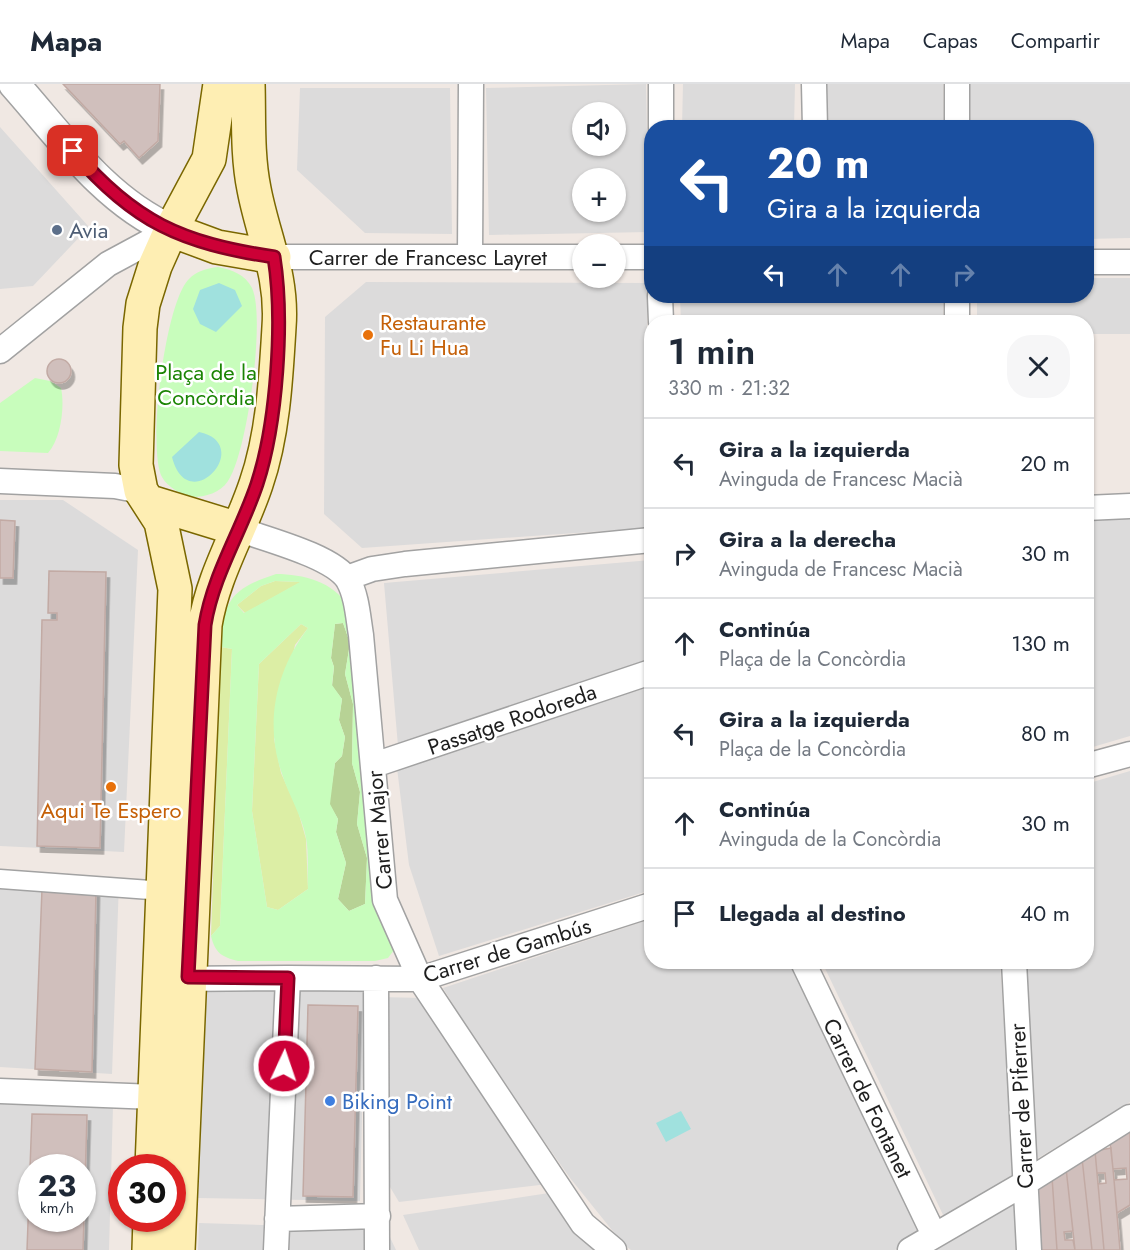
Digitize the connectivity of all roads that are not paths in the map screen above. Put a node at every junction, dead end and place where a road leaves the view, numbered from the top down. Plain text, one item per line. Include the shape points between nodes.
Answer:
1 (14, 84) edge
2 (219, 84) edge
3 (248, 84) edge
4 (471, 84) edge
5 (661, 84) edge
6 (814, 84) edge
7 (957, 84) edge
8 (660, 120) edge
9 (815, 120) edge
10 (957, 120) edge
11 (171, 230) junction
12 (470, 256) junction
13 (274, 257) junction
14 (572, 257) edge
15 (626, 257) edge
16 (644, 257) edge
17 (1094, 262) edge
18 (1130, 262) edge
19 (0, 351) edge
20 (0, 481) edge
21 (145, 496) junction
22 (1130, 506) edge
23 (1094, 508) edge
24 (238, 529) junction
25 (644, 541) edge
26 (347, 578) junction
27 (644, 674) edge
28 (1130, 754) edge
29 (1094, 764) edge
30 (374, 765) junction
31 (0, 879) edge
32 (164, 891) junction
33 (644, 907) edge
34 (806, 969) edge
35 (1014, 969) edge
36 (288, 978) junction
37 (376, 978) junction
38 (420, 979) junction
39 (174, 980) junction
40 (0, 1091) edge
41 (155, 1097) junction
42 (1130, 1117) edge
43 (153, 1154) edge
44 (1026, 1183) junction
45 (378, 1216) junction
46 (277, 1220) junction
47 (150, 1232) edge
48 (934, 1235) junction
49 (149, 1250) edge
50 (178, 1250) edge
51 (276, 1250) edge
52 (377, 1250) edge
53 (395, 1250) edge
54 (614, 1250) edge
55 (910, 1250) edge
56 (1029, 1250) edge

1 - 11 street via 102,185 130,208
2 - 11 main road via 209,159
3 - 13 main road via 253,186
4 - 12 street
5 - 8 street
6 - 9 street
7 - 10 street
11 - 13 main road via 217,247
11 - 19 street via 108,264
11 - 21 main road via 143,304 135,446
12 - 13 street, Carrer de Francesc Layret
12 - 14 street, Carrer de Francesc Layret
13 - 24 main road via 280,302 272,405 257,483
15 - 16 street
17 - 18 street
20 - 21 street via 115,486
21 - 24 main road
21 - 32 main road via 161,522 176,589
22 - 23 street
24 - 26 street via 332,565
24 - 39 main road via 216,580 205,625
25 - 26 street via 405,564
26 - 30 street, Carrer Major via 361,635
27 - 30 street, Passatge Rodoreda
28 - 29 street
30 - 38 street, Carrer Major via 386,900
31 - 32 street
32 - 39 main road
33 - 38 street, Carrer de Gambús
34 - 48 street, Carrer de Fontanet
35 - 44 street, Carrer de Piferrer
36 - 37 street, Carrer de Gambús
36 - 39 street, Carrer de Gambús
36 - 46 street
37 - 38 street, Carrer de Gambús
37 - 45 street
38 - 54 street, Carrer Major via 583,1224
39 - 41 main road
39 - 50 main road
40 - 41 street
41 - 43 main road
42 - 44 street
44 - 48 street
44 - 56 street, Carrer de Piferrer
45 - 46 street
45 - 52 street
45 - 53 street
46 - 51 street
47 - 49 main road
48 - 55 street

